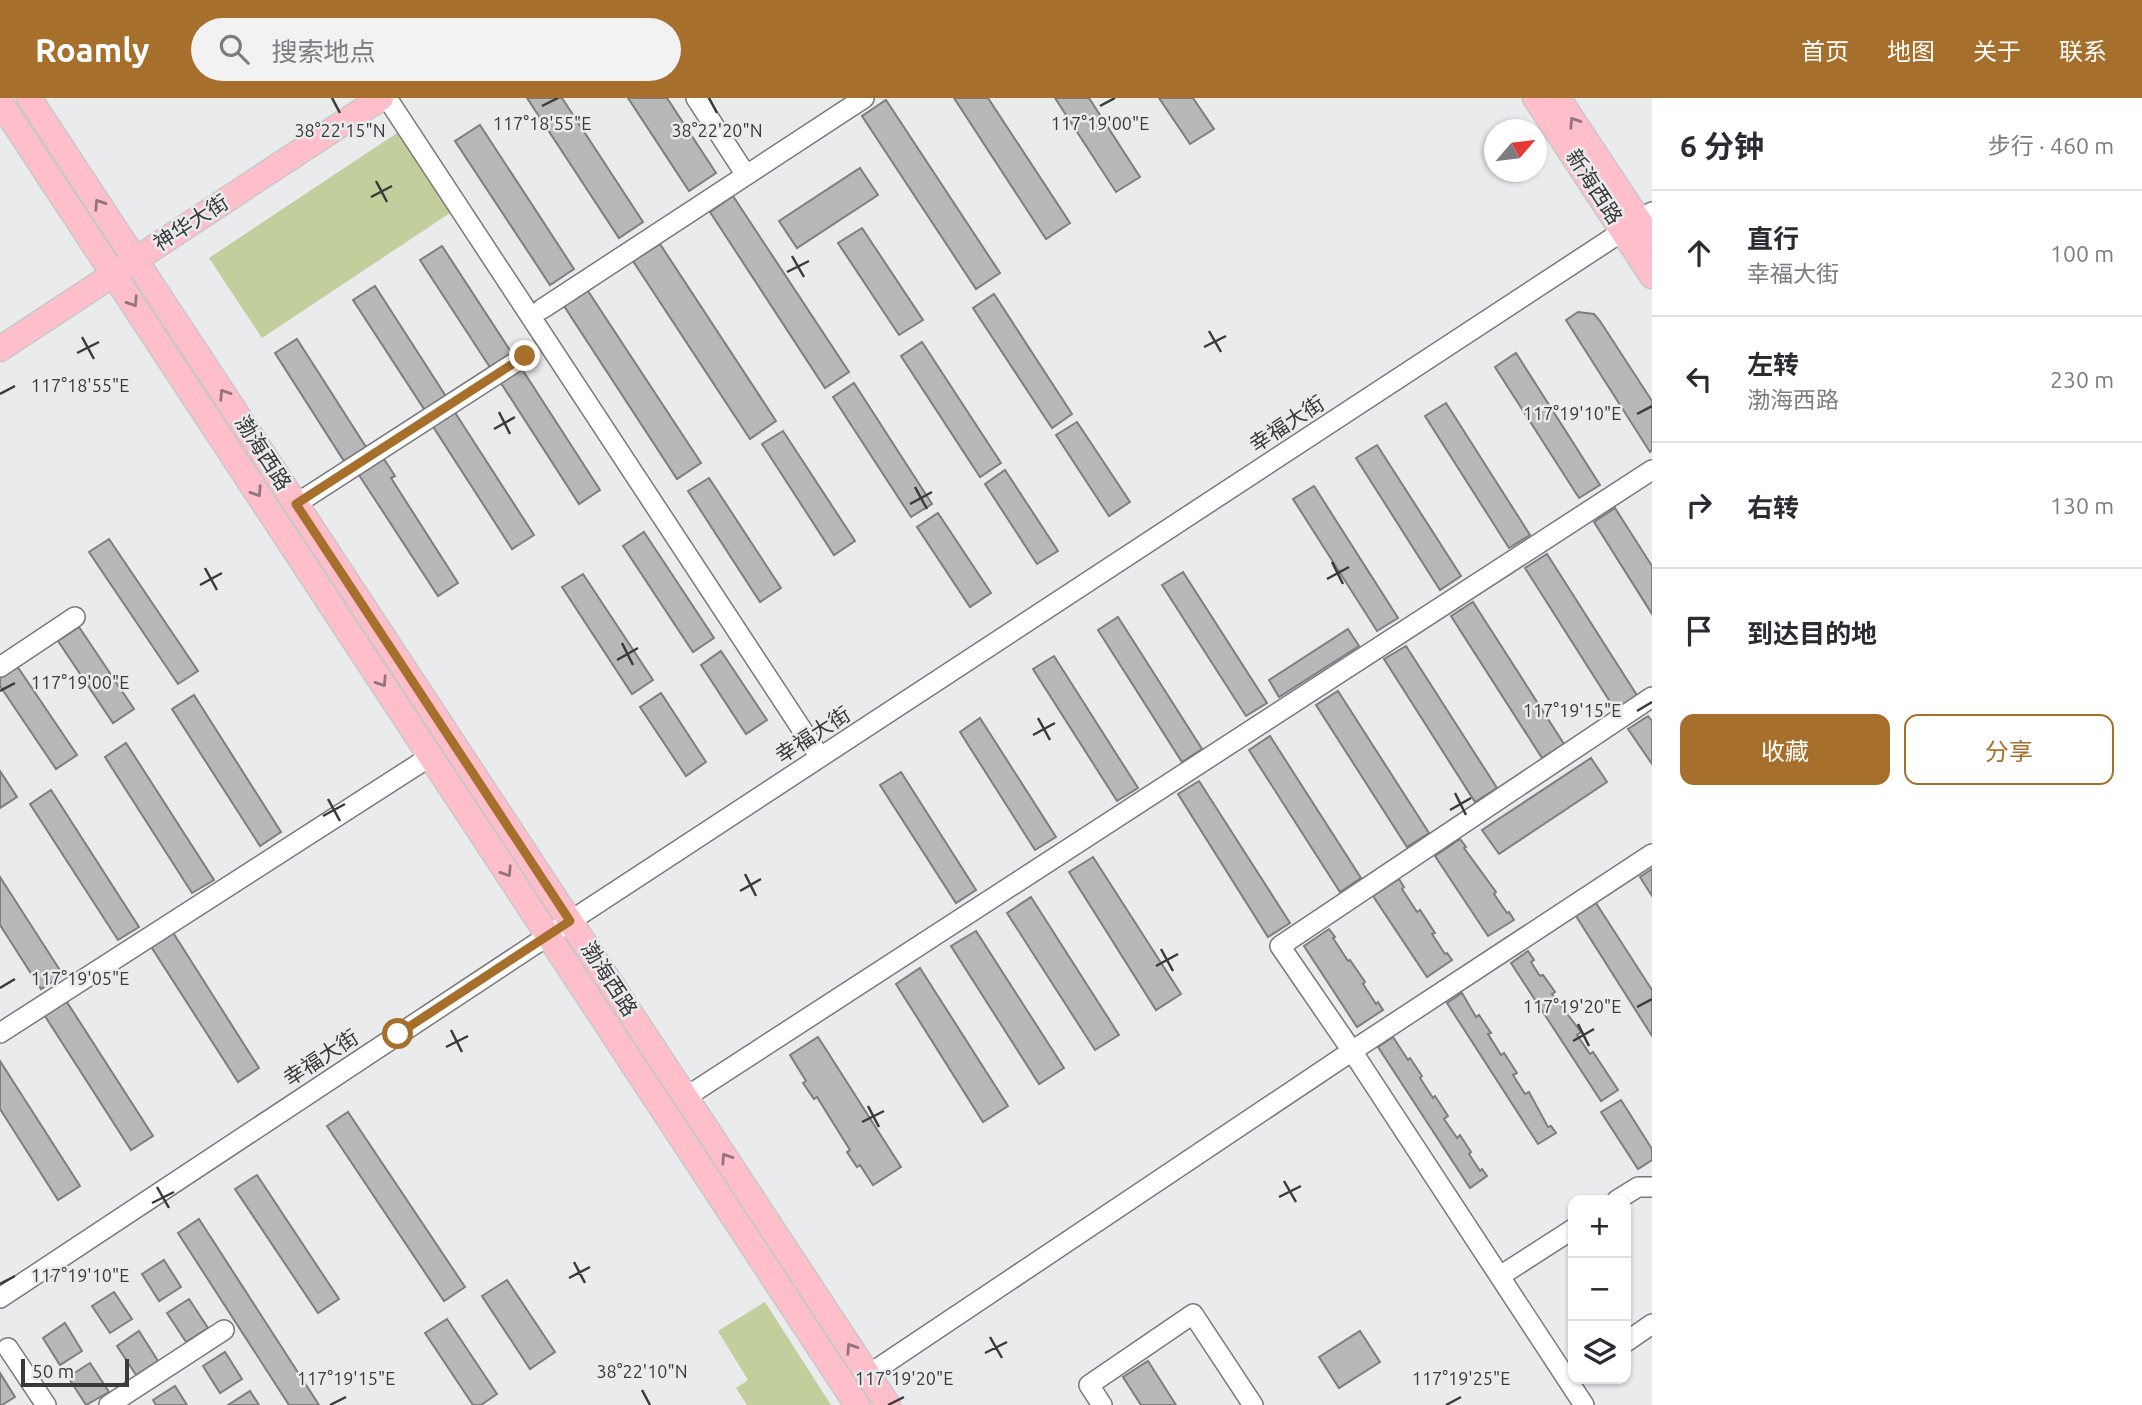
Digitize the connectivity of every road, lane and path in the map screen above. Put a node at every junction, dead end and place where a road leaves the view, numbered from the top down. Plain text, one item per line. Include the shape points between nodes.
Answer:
1 (29, 98) edge
2 (352, 98) edge
3 (384, 98) edge
4 (696, 98) edge
5 (1535, 98) edge
6 (1558, 98) edge
7 (853, 101) edge
8 (0, 102) edge
9 (746, 175) junction
10 (1642, 226) edge
11 (131, 253) junction
12 (110, 267) junction
13 (1652, 276) edge
14 (542, 309) dead end
15 (0, 329) edge
16 (0, 349) edge
17 (525, 356) dead end
18 (1652, 470) edge
19 (296, 504) junction
20 (75, 617) dead end
21 (0, 667) edge
22 (1652, 697) edge
23 (430, 756) junction
24 (820, 757) junction
25 (1652, 854) edge
26 (570, 921) junction
27 (549, 935) junction
28 (0, 1033) edge
29 (1352, 1051) junction
30 (686, 1097) junction
31 (1652, 1187) edge
32 (1626, 1195) edge
33 (1568, 1231) edge
34 (1500, 1276) junction
35 (0, 1298) edge
36 (1652, 1324) edge
37 (224, 1330) dead end
38 (1631, 1339) edge
39 (8, 1348) dead end
40 (868, 1375) junction
41 (1568, 1376) edge
42 (1573, 1384) edge
43 (46, 1405) edge
44 (109, 1405) edge
45 (857, 1405) edge
46 (888, 1405) edge
47 (1102, 1405) edge
48 (1253, 1405) edge
49 (1584, 1405) edge

11 -> 1 main road, 渤海西路
2 - 11 main road, 神华大街
3 - 11 main road, 神华大街
3 - 24 street
4 - 9 street
5 - 10 main road, 新海西路
10 -> 6 main road, 新海西路
7 - 9 street
8 - 12 main road, 渤海西路
9 - 14 street
10 - 13 main road, 新海西路
10 - 24 street, 幸福大街
11 - 12 main road, 神华大街
19 -> 11 main road, 渤海西路
12 - 15 main road, 神华大街
12 - 16 main road, 神华大街
12 -> 23 main road, 渤海西路
17 - 19 street
18 - 30 street
19 - 26 main road, 渤海西路
20 - 21 street
22 - 29 street via 1280,946
23 -> 27 main road, 渤海西路
23 - 28 street
24 - 26 street, 幸福大街
25 - 29 street
26 - 27 street, 幸福大街
26 - 30 main road, 渤海西路
27 - 35 street, 幸福大街
27 - 45 main road, 渤海西路
29 - 34 street
29 - 40 street
40 -> 30 main road, 渤海西路
31 - 32 street via 1638,1187
33 - 34 street
34 - 41 street
36 - 38 street
37 - 44 street
39 - 43 street
40 - 46 main road, 渤海西路
42 - 49 street
47 - 48 street via 1089,1385 1193,1314

